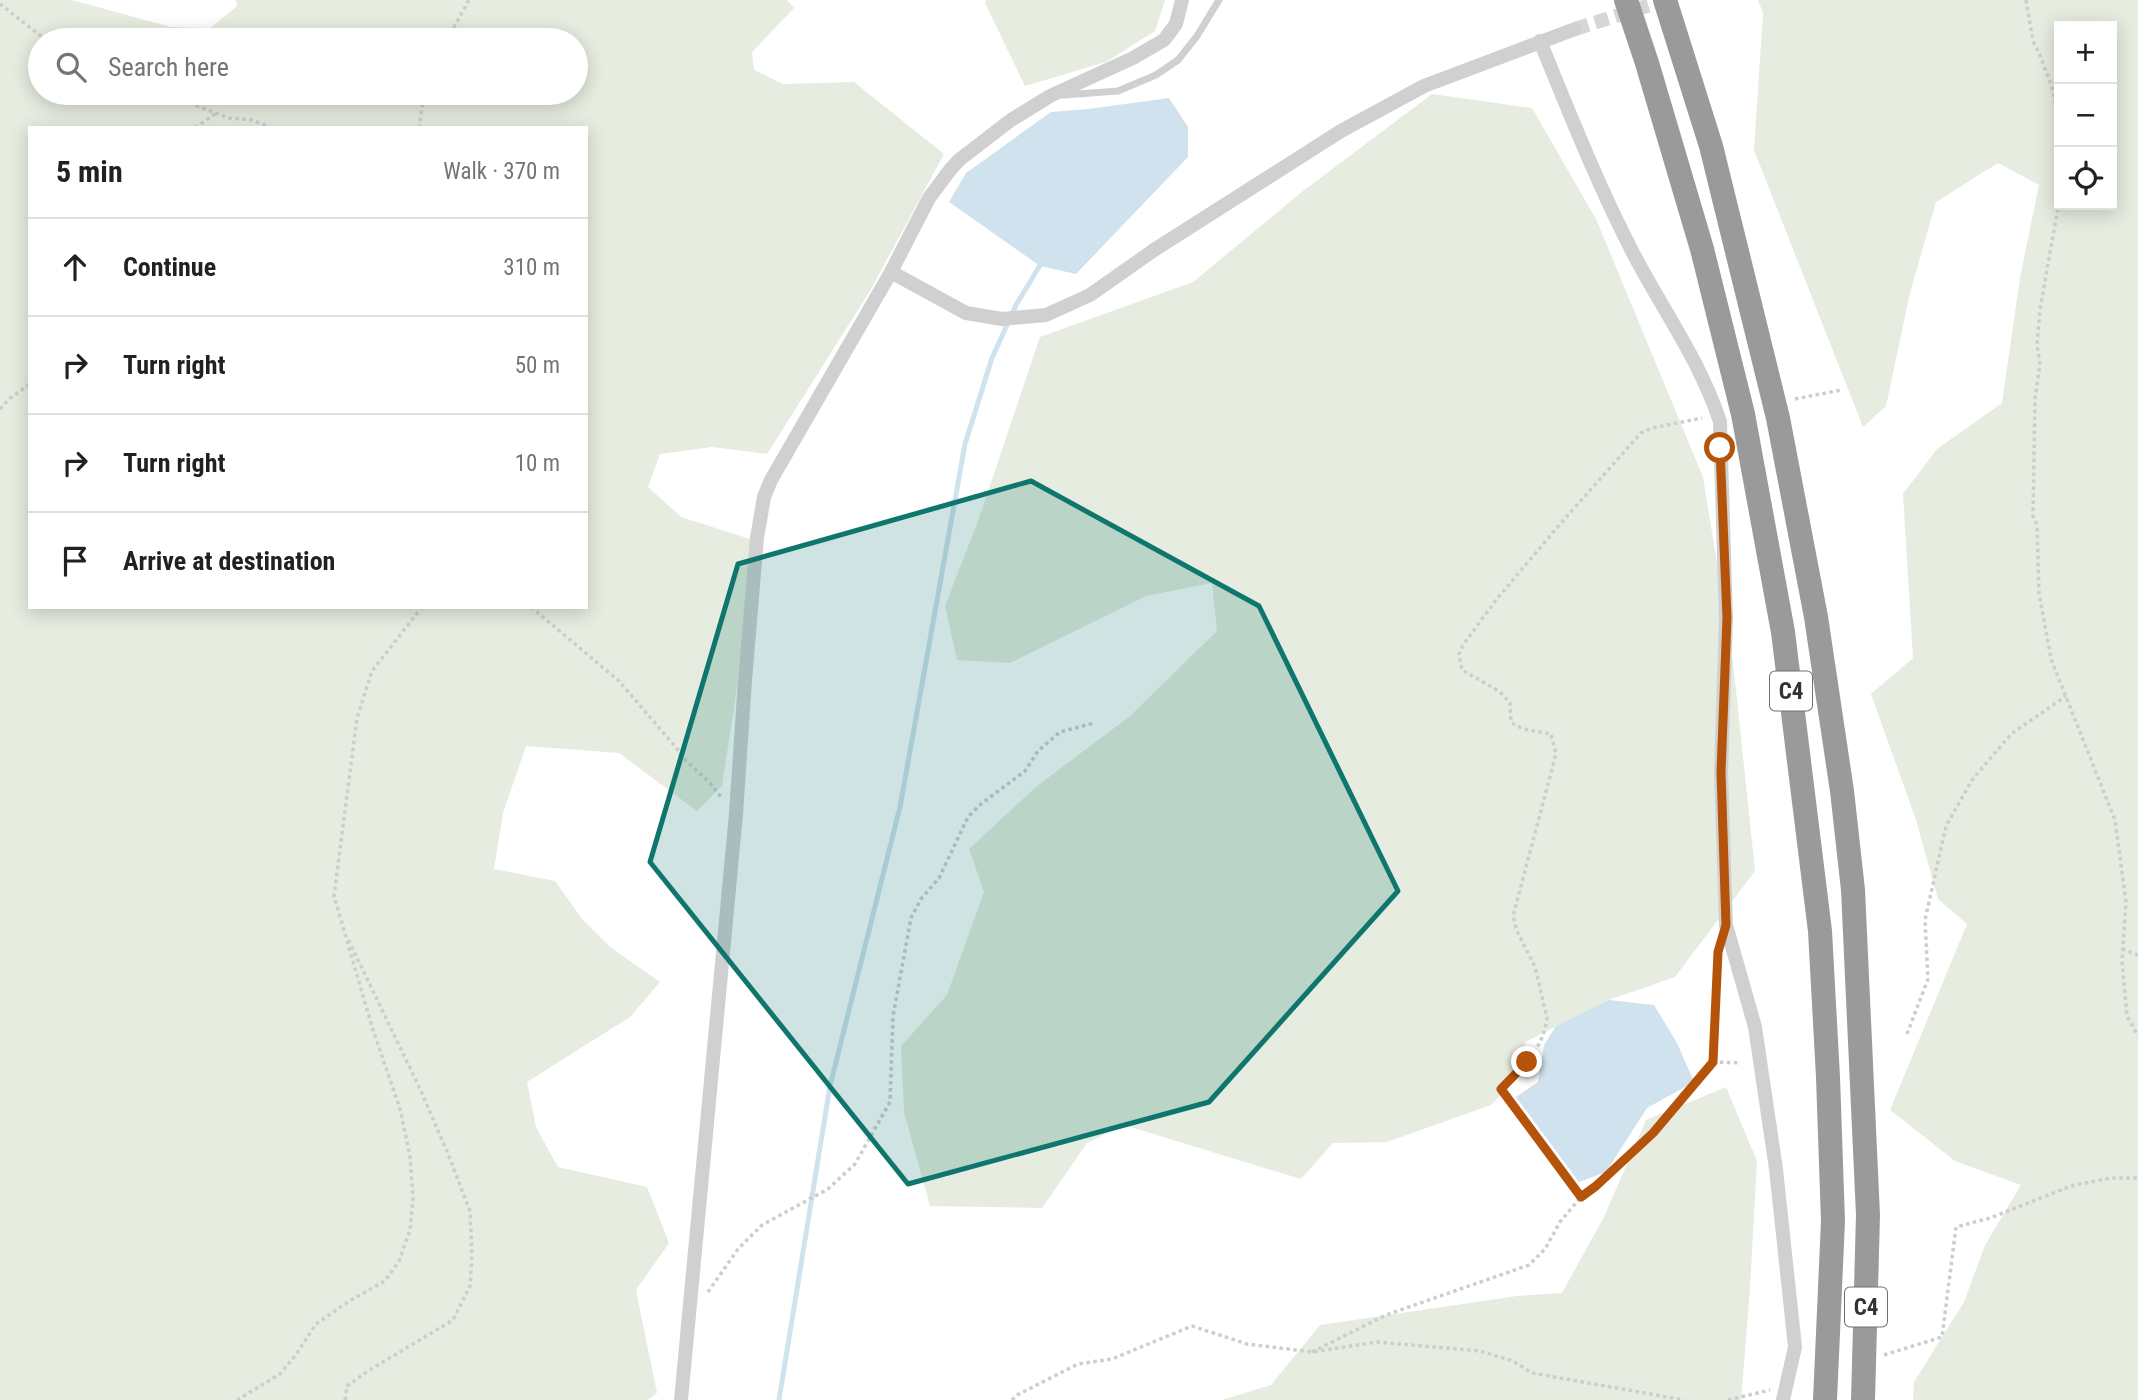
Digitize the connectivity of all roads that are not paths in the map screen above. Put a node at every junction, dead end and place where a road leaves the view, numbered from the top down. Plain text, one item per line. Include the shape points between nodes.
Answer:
1 (1182, 0) edge
2 (1219, 0) edge
3 (1626, 0) edge
4 (1665, 0) edge
5 (1575, 29) tunnel mouth
6 (1540, 41) junction
7 (1050, 96) junction
8 (891, 272) junction
9 (1868, 1215) junction
10 (1780, 1394) edge
11 (681, 1400) edge
12 (1825, 1400) edge
13 (1863, 1400) edge
14 (1875, 1400) edge

1 - 7 street via 1176,24 1164,40
2 - 7 lane via 1178,60 1156,75 1118,92
3 - 12 highway, C4 via 1702,249 1743,414 1783,632 1820,931 1829,1077 1833,1221
4 - 9 highway, C4 via 1711,146 1744,278 1778,418 1816,617 1853,890
5 - 6 street
6 - 8 street via 1423,86 1341,131 1090,295 1046,315 1002,319 966,313
6 - 10 street via 1585,152 1633,253 1690,350 1720,422 1727,618 1721,772 1726,925 1755,1027 1776,1169 1795,1347
7 - 8 street via 959,160 929,198
8 - 11 street via 764,496
9 - 13 highway, C4
9 - 14 highway via 1878,1303

